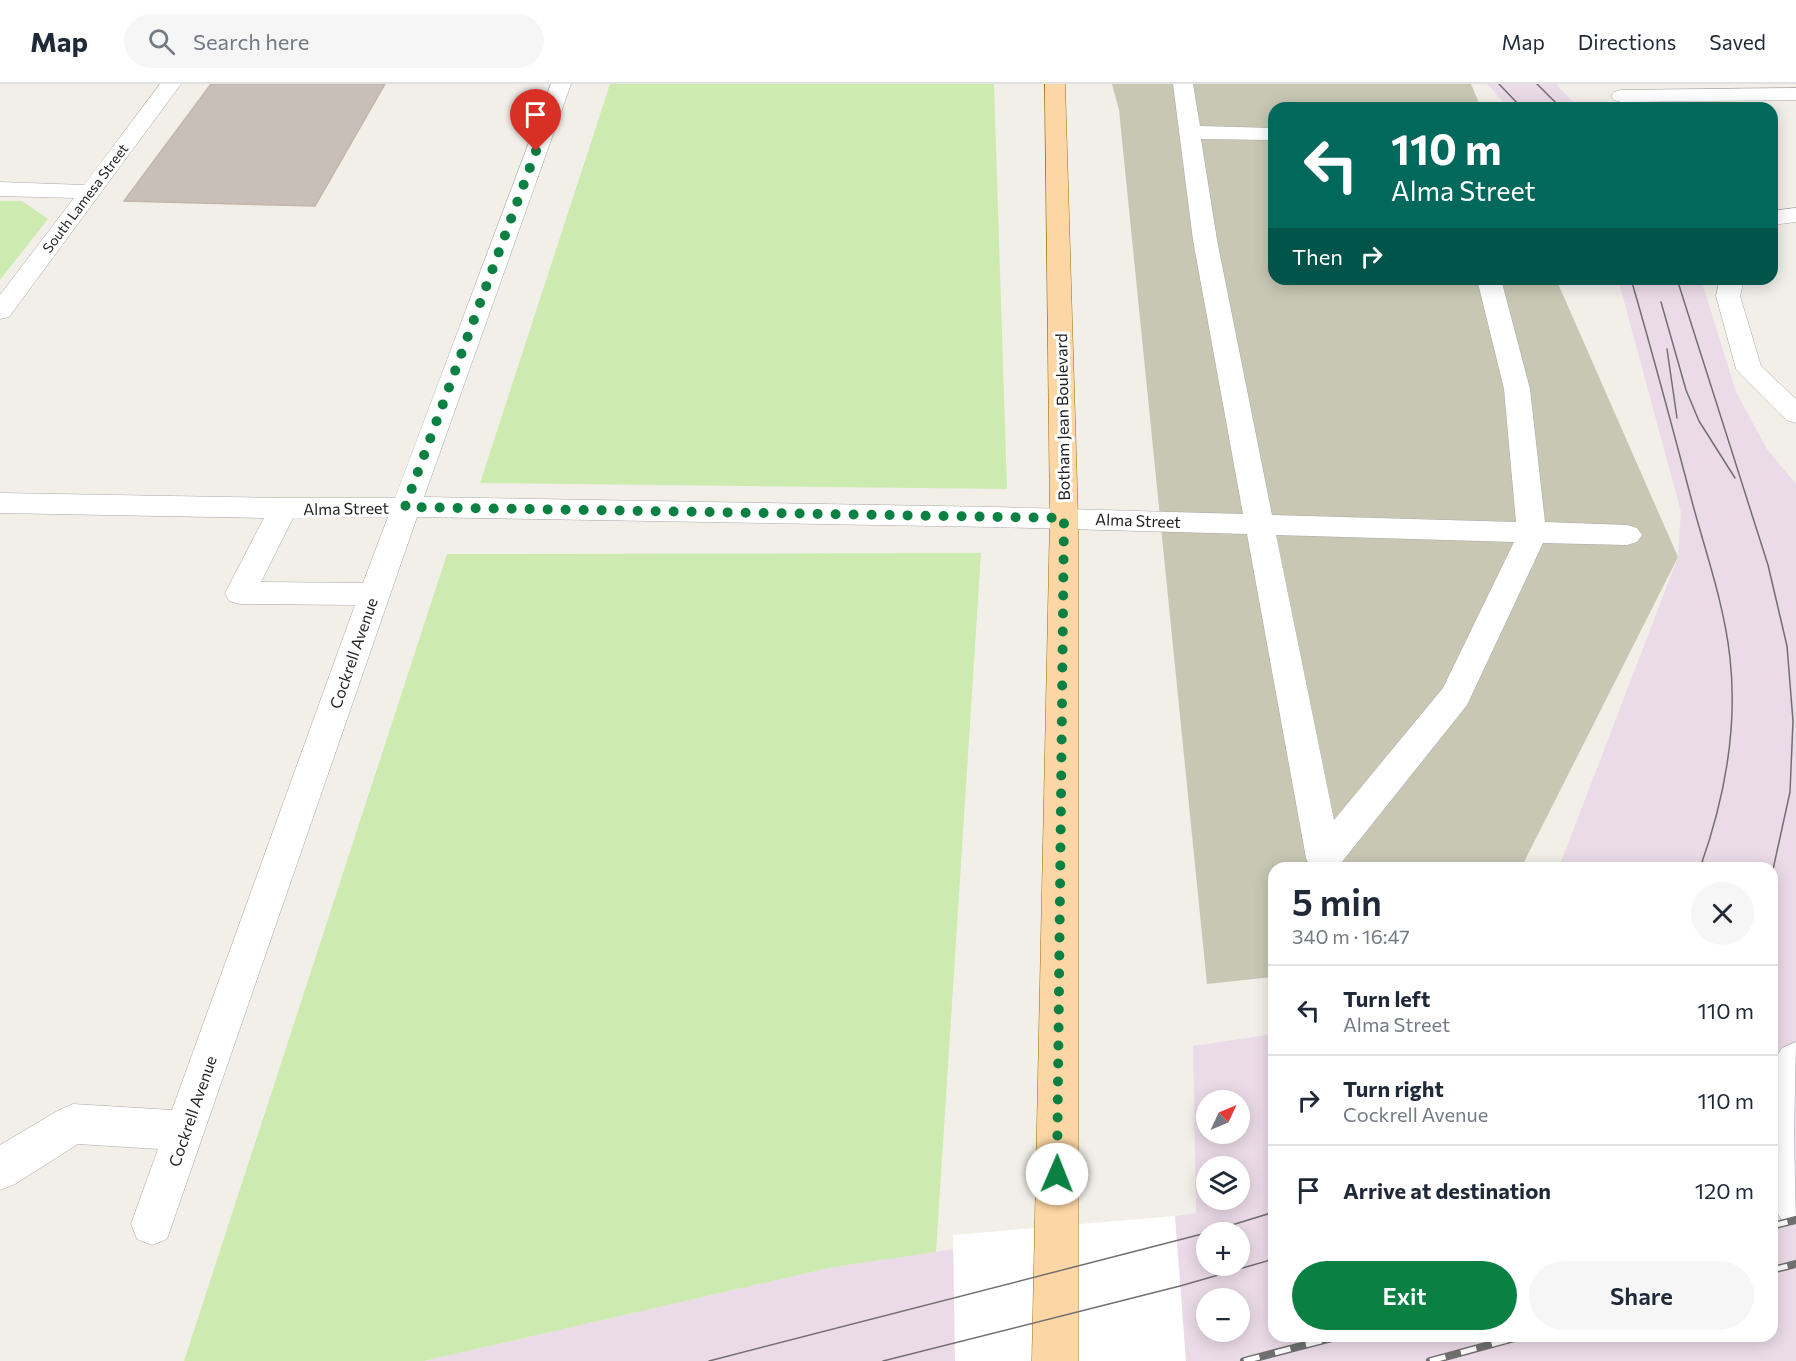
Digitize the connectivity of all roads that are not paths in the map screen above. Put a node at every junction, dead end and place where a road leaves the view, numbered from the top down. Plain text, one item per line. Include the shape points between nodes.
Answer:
1 (171, 84) edge
2 (561, 84) edge
3 (1056, 84) edge
4 (1183, 84) edge
5 (1796, 94) edge
6 (1621, 96) dead end
7 (1190, 132) junction
8 (1268, 134) edge
9 (0, 189) edge
10 (88, 192) junction
11 (1796, 215) edge
12 (1778, 217) edge
13 (1491, 285) edge
14 (1731, 285) edge
15 (0, 312) edge
16 (1796, 414) edge
17 (0, 504) edge
18 (405, 507) junction
19 (283, 508) junction
20 (1064, 518) junction
21 (1258, 524) junction
22 (1532, 534) junction
23 (1627, 535) dead end
24 (374, 594) junction
25 (1796, 1061) edge
26 (1778, 1103) edge
27 (185, 1131) junction
28 (1778, 1162) edge
29 (0, 1169) edge
30 (1796, 1204) edge
31 (152, 1224) dead end
32 (1055, 1361) edge

1 - 10 street, South Lamesa Street
2 - 18 street, Cockrell Avenue
3 - 20 main road, Botham Jean Boulevard
4 - 7 street
5 - 6 street
7 - 8 street
7 - 21 street via 1205,240
9 - 10 street
10 - 15 street, South Lamesa Street
11 - 12 street
13 - 22 street via 1517,389
14 - 16 street via 1728,296 1749,369
17 - 19 street, Alma Street
18 - 19 street, Alma Street
18 - 20 street, Alma Street
18 - 24 street, Cockrell Avenue
19 - 24 street via 240,593
20 - 21 street, Alma Street
20 - 32 main road, Botham Jean Boulevard
21 - 22 street, Alma Street
21 - 22 street via 1324,858 1456,696
22 - 23 street, Alma Street
24 - 27 street, Cockrell Avenue
25 - 26 street via 1787,1070
27 - 29 street via 73,1124
27 - 31 street, Cockrell Avenue
28 - 30 street via 1782,1180

